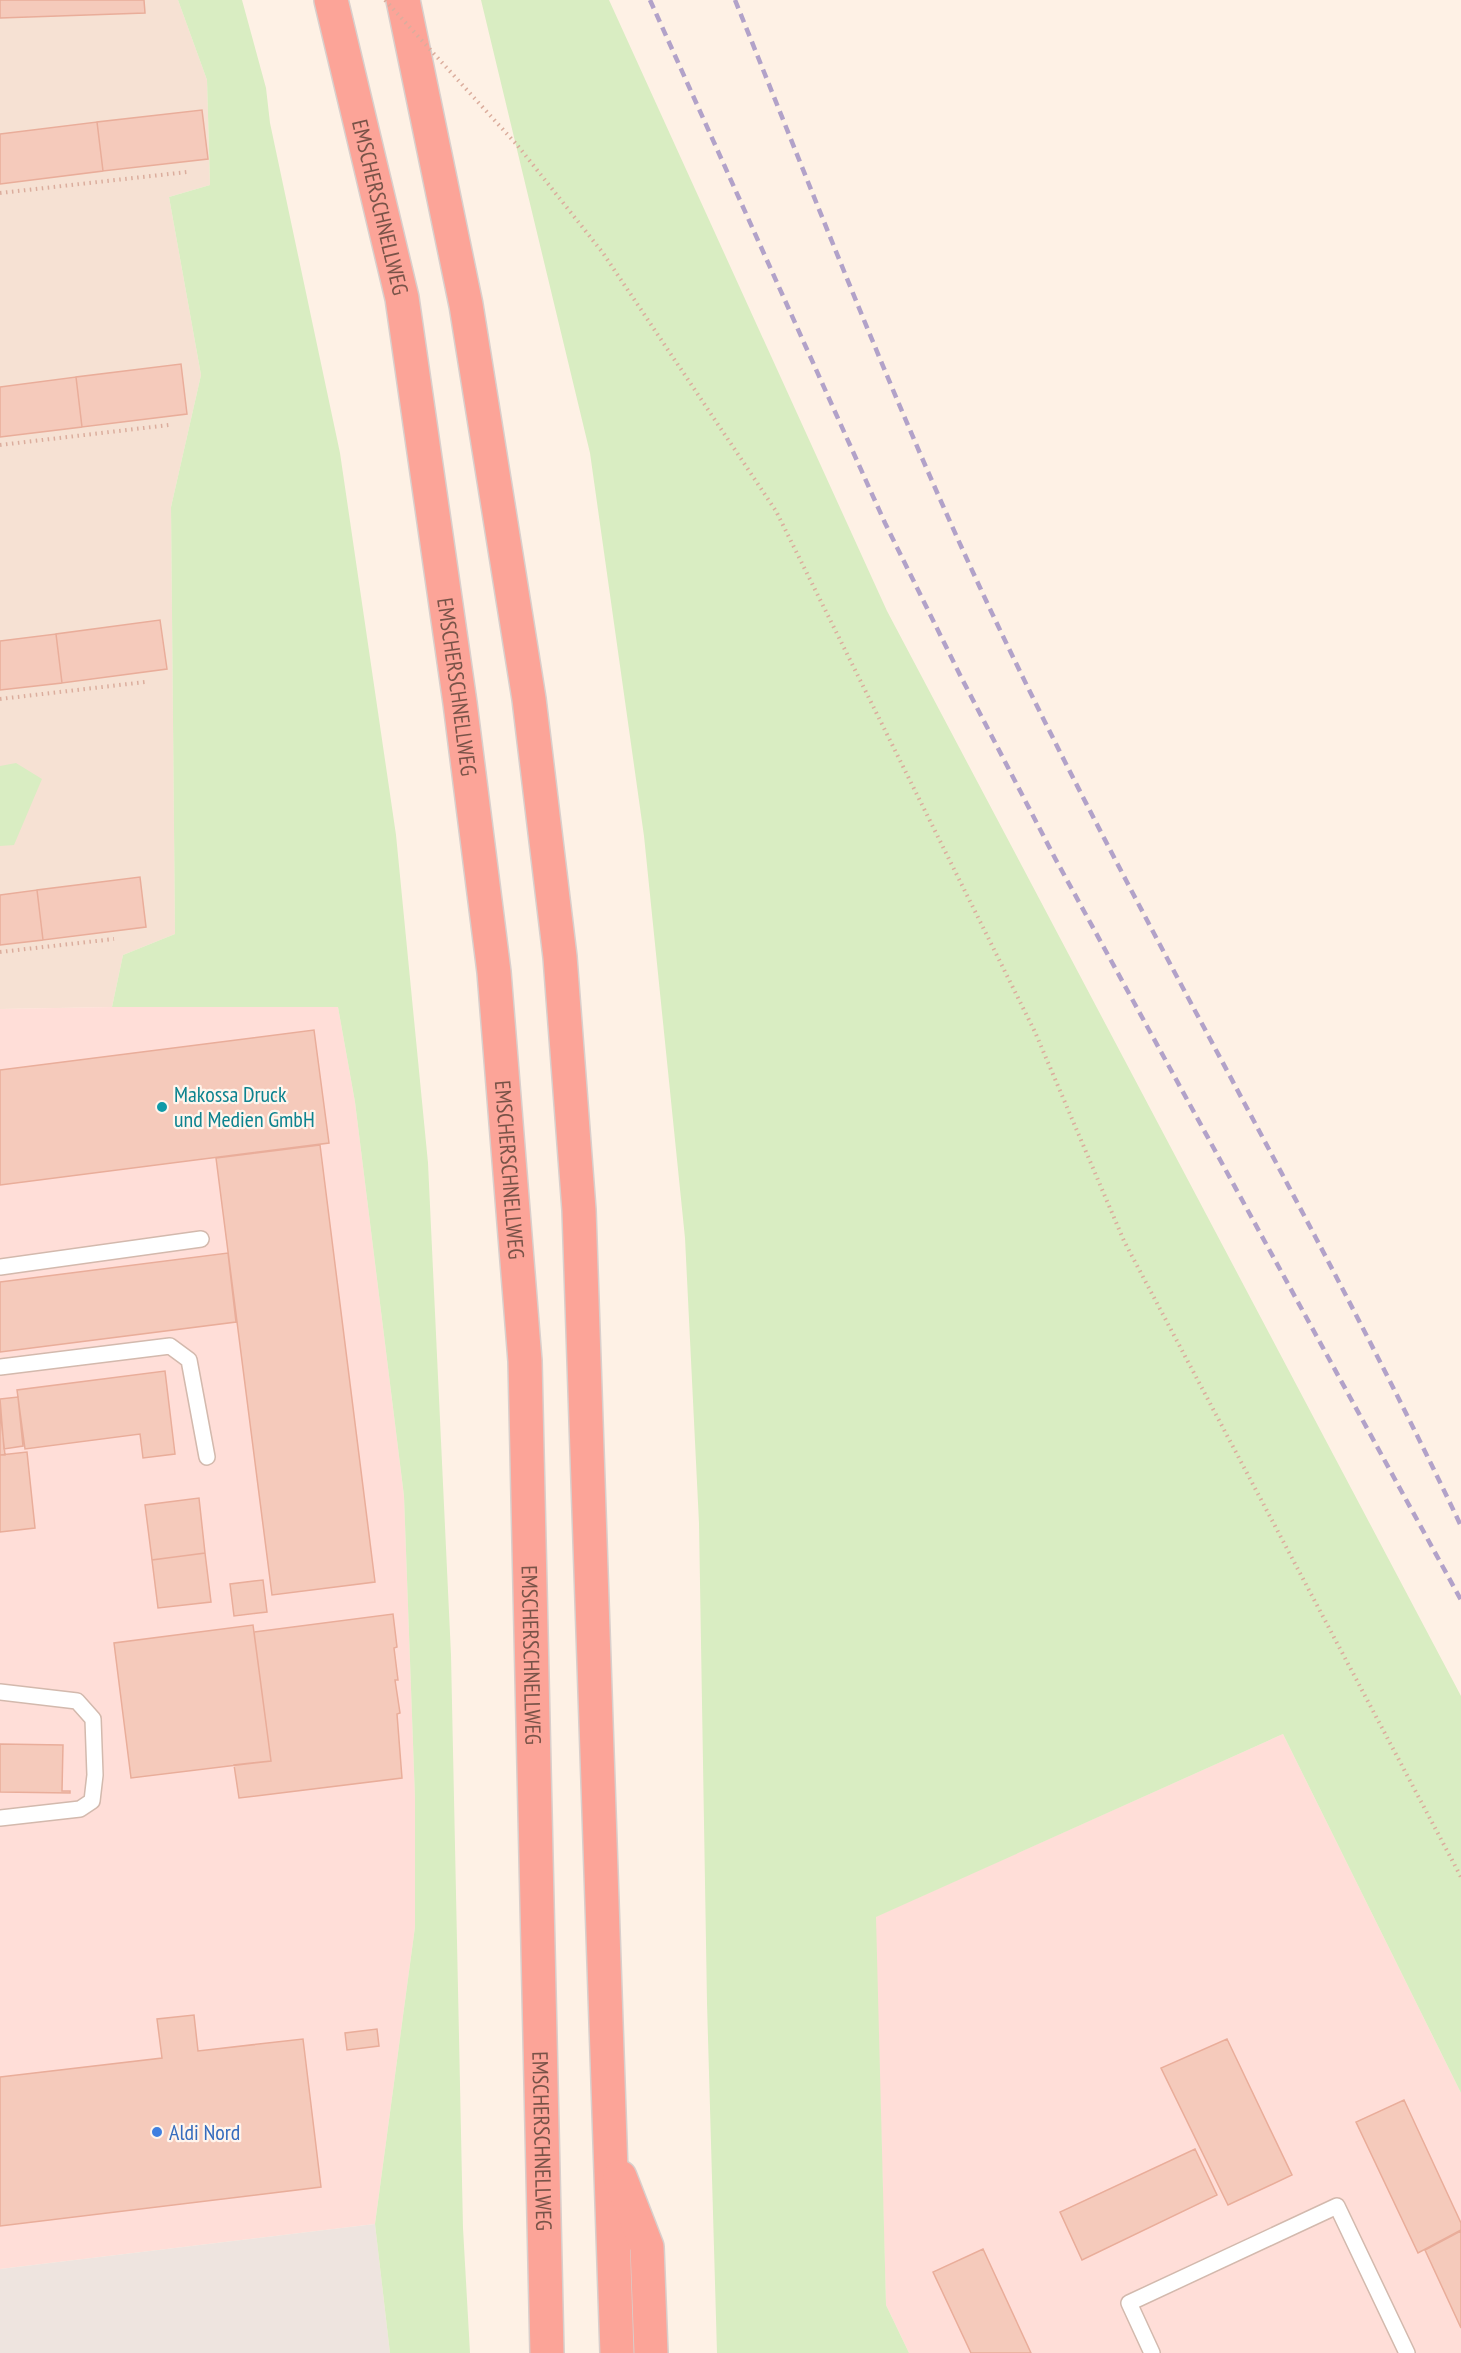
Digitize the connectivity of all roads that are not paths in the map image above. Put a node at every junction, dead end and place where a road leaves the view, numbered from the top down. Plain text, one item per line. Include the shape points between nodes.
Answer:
1 (332, 0) edge
2 (403, 0) edge
3 (201, 1239) dead end
4 (0, 1267) edge
5 (0, 1367) edge
6 (207, 1456) dead end
7 (0, 1692) edge
8 (0, 1818) edge
9 (612, 2154) junction
10 (547, 2353) edge
11 (617, 2353) edge
12 (651, 2353) edge
13 (1152, 2353) edge
14 (1407, 2353) edge

1 - 10 highway, EMSCHERSCHNELLWEG via 402,298 494,972 525,1361
2 - 9 highway via 466,305 529,699 560,957 579,1210
3 - 4 lane
5 - 6 lane via 170,1346 189,1360
7 - 8 lane via 76,1701 93,1719 95,1775 92,1801 80,1809
9 - 11 highway
9 - 12 highway via 647,2247
13 - 14 lane via 1129,2303 1337,2206

